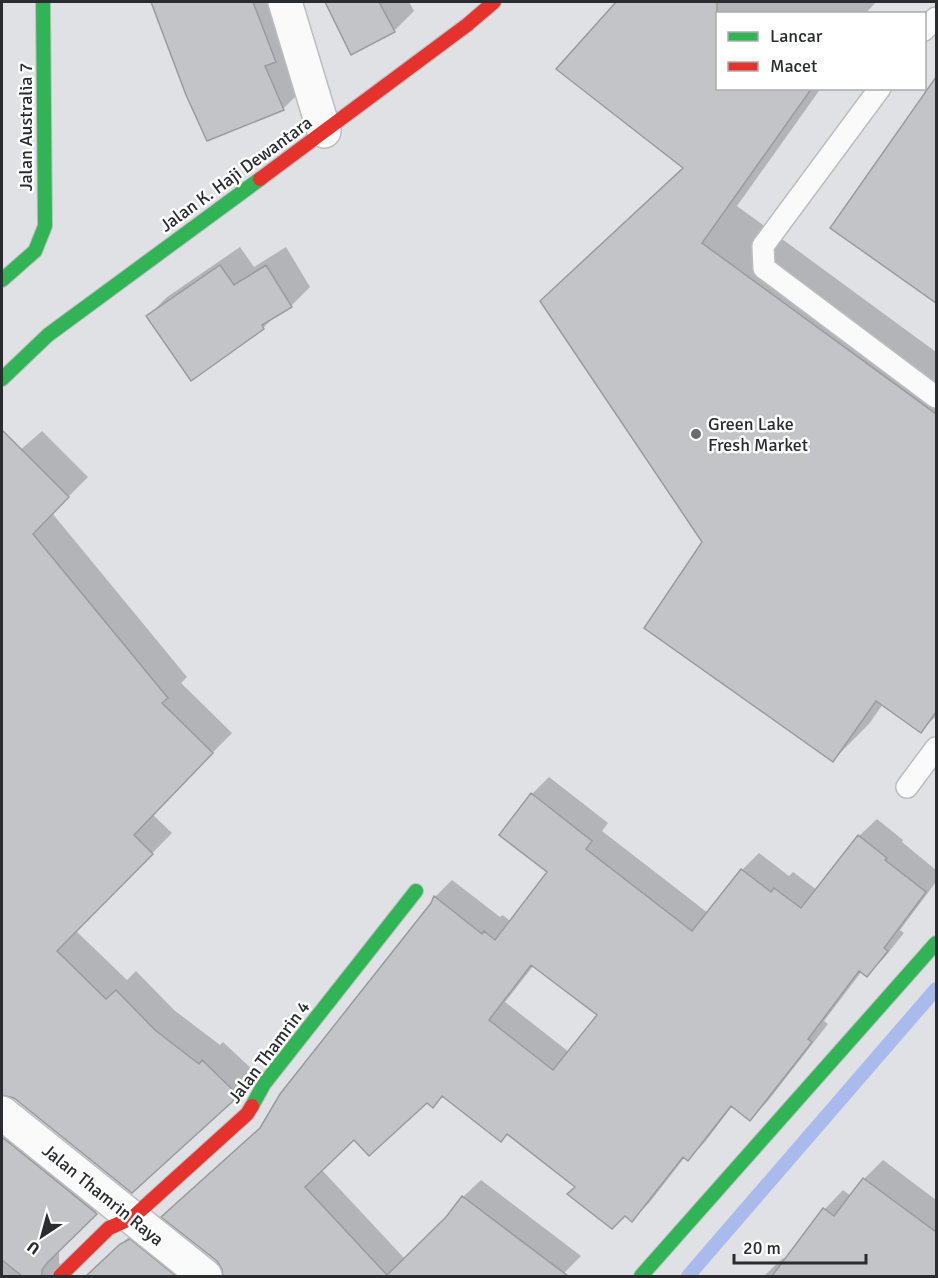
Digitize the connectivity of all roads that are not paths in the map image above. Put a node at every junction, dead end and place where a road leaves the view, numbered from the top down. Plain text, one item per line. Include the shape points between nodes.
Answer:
1 (43, 2) edge
2 (285, 2) edge
3 (494, 2) edge
4 (879, 90) edge
5 (324, 131) junction
6 (2, 280) edge
7 (2, 379) edge
8 (936, 397) edge
9 (936, 748) edge
10 (908, 787) dead end
11 (416, 891) dead end
12 (936, 943) edge
13 (2, 1113) edge
14 (132, 1218) junction
15 (60, 1276) edge
16 (205, 1276) edge
17 (641, 1276) edge

1 - 6 street, Jalan Australia 7 via 45,226 35,251
2 - 5 street
3 - 5 street, Jalan K. Haji Dewantara
4 - 8 lane via 763,246 764,268
5 - 7 street, Jalan K. Haji Dewantara via 48,335
9 - 10 lane
11 - 14 street, Jalan Thamrin 4 via 264,1084 247,1114
12 - 17 street
13 - 14 street, Jalan Thamrin Raya
14 - 15 street, Jalan Thamrin 4 via 109,1228
14 - 16 street, Jalan Thamrin Raya

